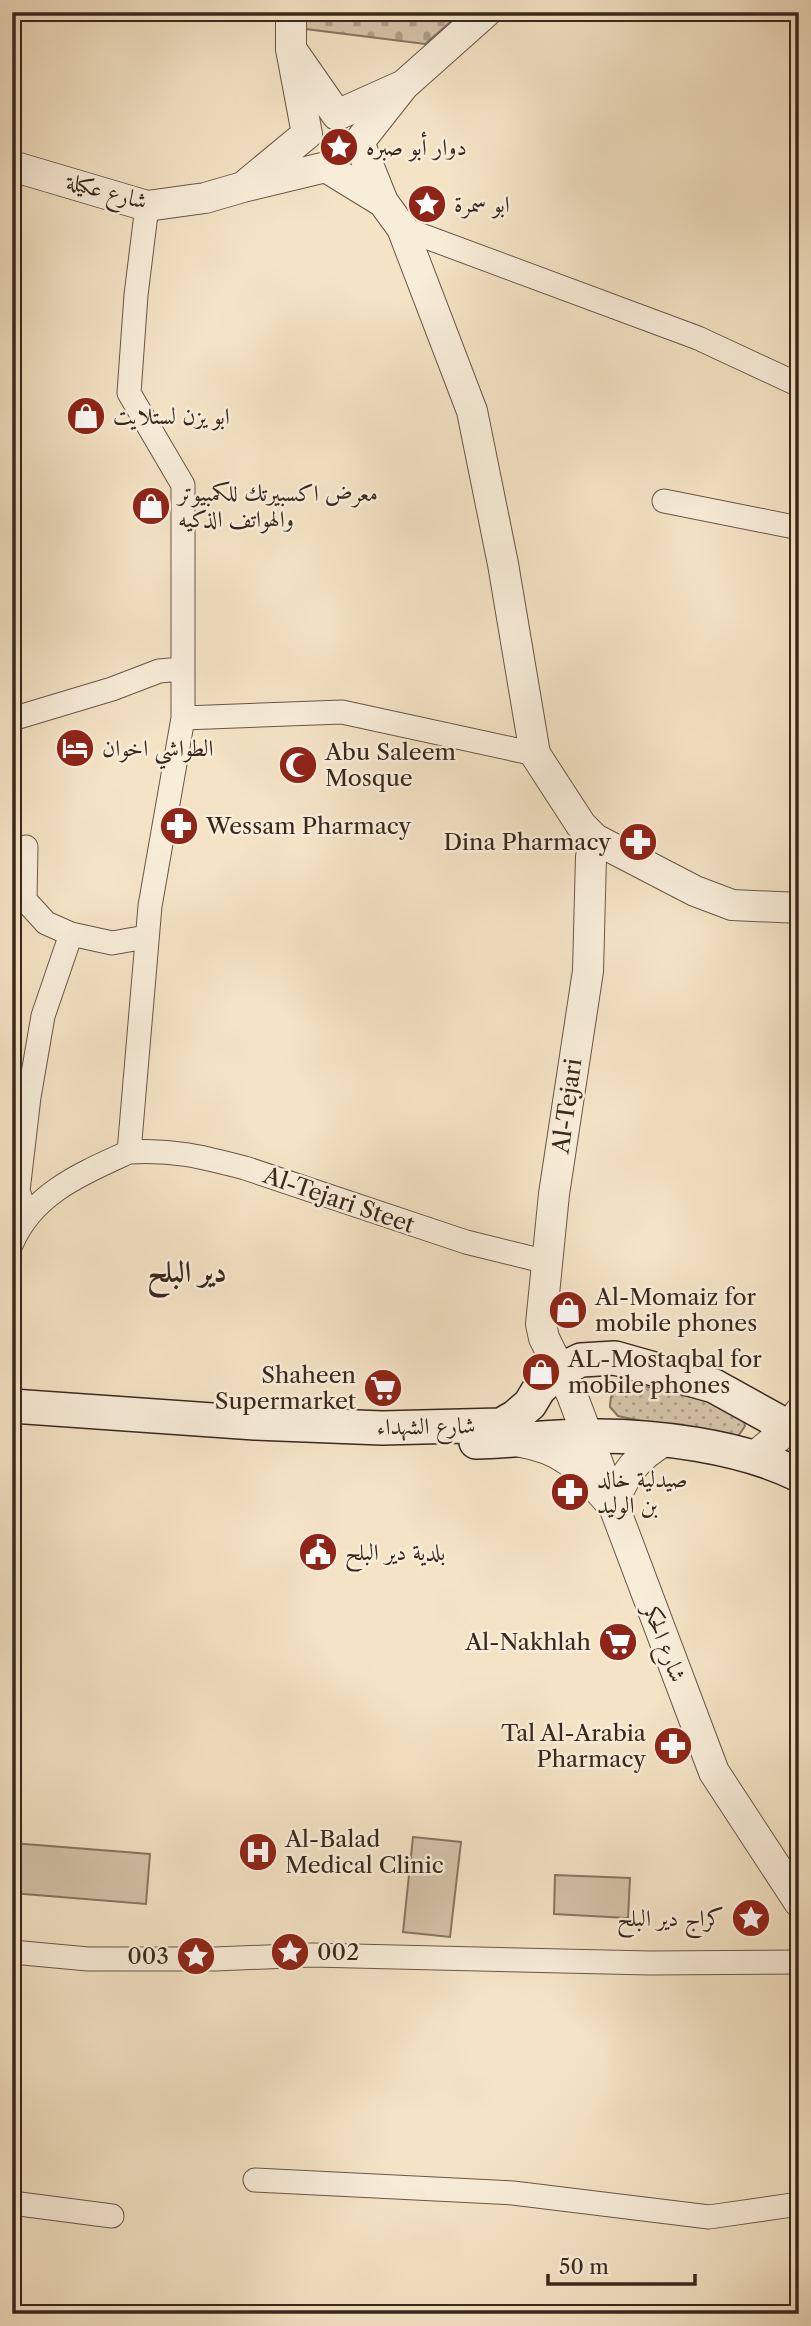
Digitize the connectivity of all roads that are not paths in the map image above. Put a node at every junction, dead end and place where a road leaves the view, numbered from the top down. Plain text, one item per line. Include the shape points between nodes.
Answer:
1 (291, 12) edge
2 (486, 12) edge
3 (291, 49) junction
4 (404, 85) junction
5 (337, 115) junction
6 (307, 134) junction
7 (359, 142) junction
8 (12, 166) edge
9 (326, 167) junction
10 (243, 187) junction
11 (383, 202) junction
12 (146, 206) junction
13 (402, 228) junction
14 (799, 385) edge
15 (664, 501) dead end
16 (799, 528) edge
17 (182, 669) junction
18 (183, 718) junction
19 (12, 719) edge
20 (535, 754) junction
21 (595, 839) junction
22 (26, 847) dead end
23 (799, 908) edge
24 (71, 934) junction
25 (146, 937) junction
26 (129, 1152) junction
27 (27, 1216) junction
28 (12, 1243) edge
29 (547, 1262) junction
30 (560, 1370) junction
31 (12, 1406) edge
32 (12, 1424) edge
33 (796, 1424) edge
34 (586, 1436) junction
35 (513, 1441) junction
36 (664, 1441) junction
37 (754, 1458) junction
38 (799, 1475) edge
39 (612, 1505) junction
40 (799, 1902) edge
41 (12, 1952) edge
42 (799, 1962) edge
43 (255, 2180) dead end
44 (12, 2203) edge
45 (799, 2204) edge
46 (112, 2216) dead end

1 - 3 street
2 - 4 street
3 - 5 street
3 - 6 street
4 - 5 street
4 - 7 street
5 - 6 street via 318,119
5 - 7 street via 351,122
6 - 9 street via 311,158
6 - 10 street
7 - 9 street via 351,161
7 - 11 street
8 - 12 street, شارع عكيلة
9 - 10 street, شارع عكيلة
9 - 11 street
10 - 12 street, شارع عكيلة
11 - 13 street
12 - 17 street via 129,393 183,485
13 - 14 street via 698,338
13 - 20 street via 472,411
15 - 16 street
17 - 18 street
17 - 19 street via 159,671
18 - 20 street via 342,712
18 - 25 street
20 - 21 street via 580,825
21 - 23 street via 732,905
21 - 29 street, Al-Tejari via 588,971
22 - 24 street via 25,900 46,923
24 - 25 street via 112,943
24 - 27 street via 43,1016 29,1097 18,1191
25 - 26 street
26 - 27 street via 60,1186
26 - 29 street, Al-Tejari Steet via 160,1150 220,1162 466,1242
27 - 28 street
29 - 30 street, Al-Tejari via 541,1324
30 - 31 main road, شارع الشهداء via 530,1404 501,1425 382,1428
30 - 33 main road, شارع الشهداء via 581,1360 615,1358 714,1386
30 - 34 street, شارع الحكر
32 - 35 main road, شارع الشهداء via 335,1443
33 - 37 street
34 - 35 main road, شارع الشهداء
34 - 36 main road, شارع الشهداء
34 - 39 street, شارع الحكر
35 - 39 street via 552,1450 577,1465
36 - 37 main road, شارع الشهداء
36 - 39 street via 635,1462
37 - 38 main road, شارع الشهداء
39 - 40 street, شارع الحكر via 714,1772
41 - 42 street via 88,1959 312,1955
43 - 45 street via 513,2193 709,2217
44 - 46 street

